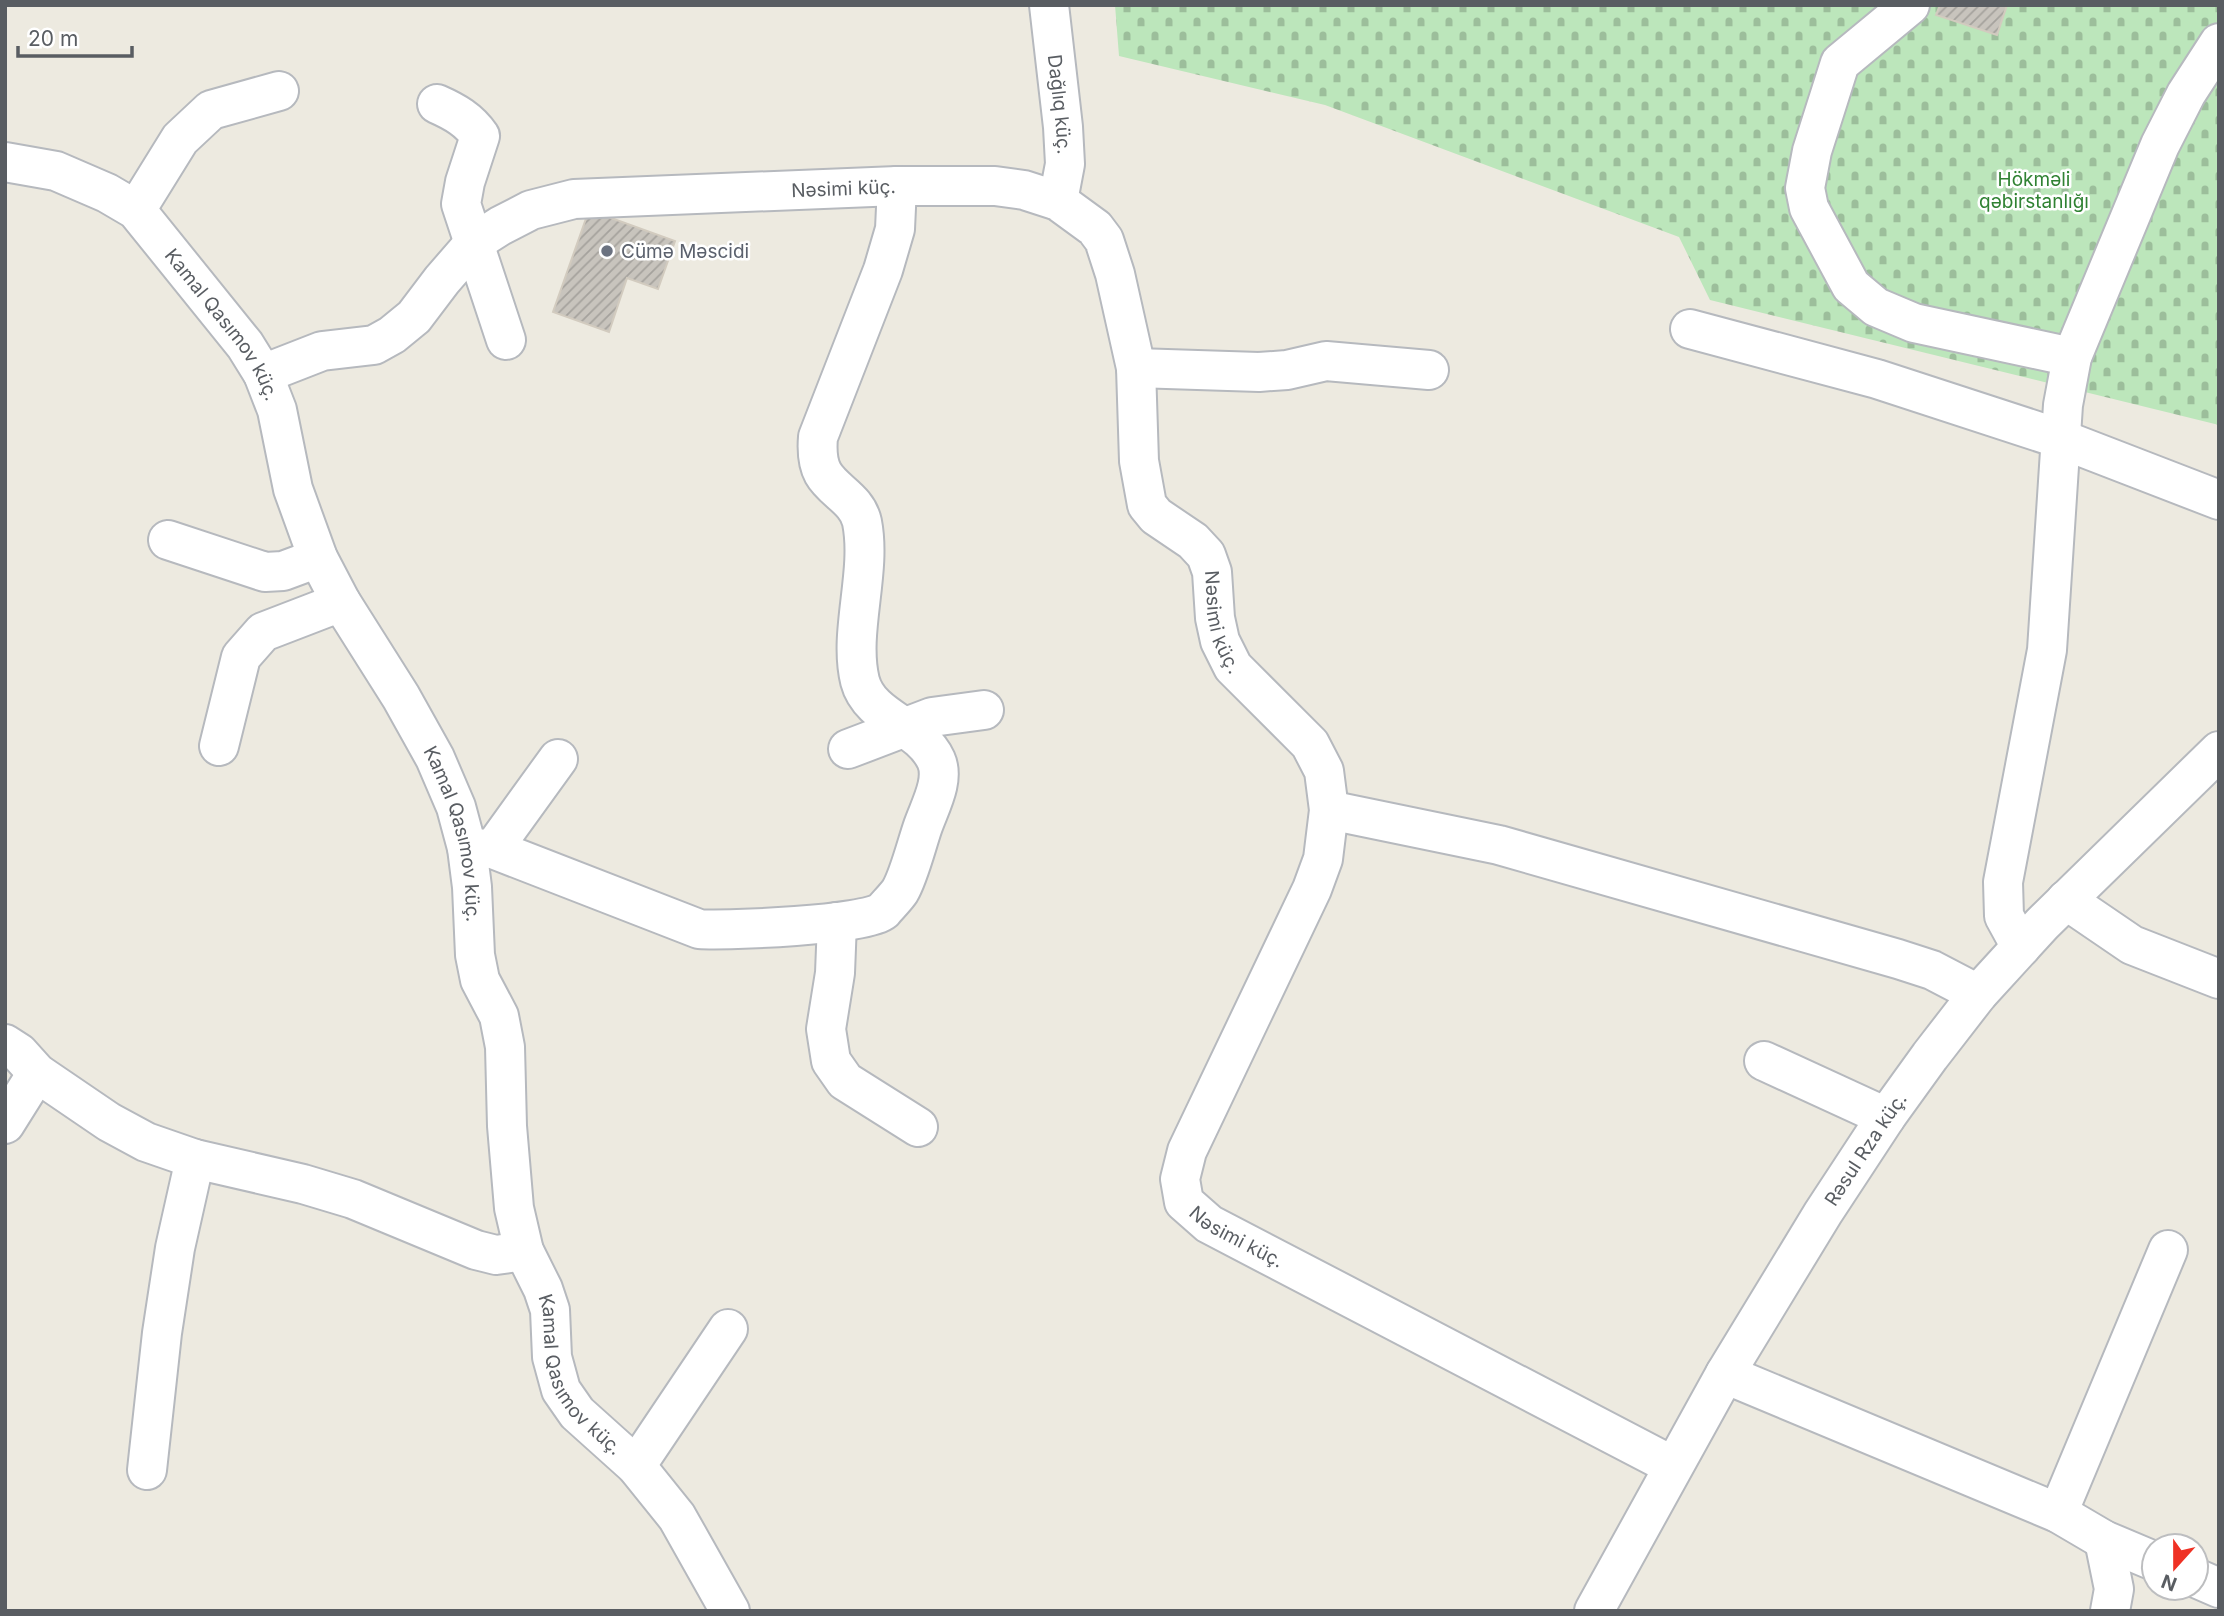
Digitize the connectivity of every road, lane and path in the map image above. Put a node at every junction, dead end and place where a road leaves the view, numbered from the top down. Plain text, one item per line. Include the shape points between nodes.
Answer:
1 (1049, 5) edge
2 (1910, 5) edge
3 (2219, 43) edge
4 (279, 91) dead end
5 (437, 104) dead end
6 (5, 162) edge
7 (897, 186) junction
8 (1058, 201) junction
9 (136, 209) junction
10 (475, 242) junction
11 (1690, 329) dead end
12 (506, 340) dead end
13 (2072, 357) junction
14 (1136, 368) junction
15 (1429, 370) dead end
16 (263, 374) junction
17 (2061, 439) junction
18 (2219, 500) edge
19 (167, 540) dead end
20 (318, 558) junction
21 (341, 602) junction
22 (984, 709) dead end
23 (904, 728) junction
24 (219, 746) dead end
25 (848, 749) dead end
26 (2219, 751) edge
27 (558, 759) dead end
28 (1329, 810) junction
29 (480, 848) junction
30 (2066, 900) junction
31 (837, 922) junction
32 (2021, 947) junction
33 (2219, 979) edge
34 (1978, 994) junction
35 (5, 1044) edge
36 (1765, 1061) dead end
37 (37, 1073) junction
38 (1886, 1117) junction
39 (5, 1124) edge
40 (918, 1127) dead end
41 (195, 1159) junction
42 (2168, 1250) dead end
43 (524, 1251) junction
44 (728, 1329) dead end
45 (1725, 1374) junction
46 (636, 1466) junction
47 (1673, 1466) junction
48 (147, 1470) dead end
49 (2058, 1513) junction
50 (2104, 1540) junction
51 (2140, 1555) edge
52 (730, 1611) edge
53 (1594, 1611) edge
54 (2110, 1611) edge

1 - 8 street, Dağlıq küç. via 1065,164
2 - 13 street via 1840,63 1812,151 1805,188 1809,208 1851,286 1876,307 1914,323
3 - 13 street via 2160,145
4 - 9 street via 211,110 180,139
5 - 10 street via 472,124 480,136 461,204
6 - 9 street, Kamal Qasımov küç. via 56,171
7 - 8 street, Nəsimi küç. via 995,186
7 - 10 street, Nəsimi küç. via 574,199 531,210
7 - 23 street via 895,229 883,270 818,437 817,456 823,474 848,497 862,519 861,683 872,704
8 - 14 street, Nəsimi küç. via 1104,240
9 - 16 street, Kamal Qasımov küç.
10 - 12 street
10 - 16 street, Nəsimi küç. via 414,317 392,335 374,345 322,351
11 - 17 street via 1877,379
13 - 17 street
14 - 15 street via 1259,372 1326,360
14 - 28 street, Nəsimi küç. via 1139,461 1147,505 1206,555 1220,641 1233,667 1310,744 1324,771
16 - 20 street, Kamal Qasımov küç. via 277,410 293,489
17 - 18 street
17 - 32 street via 2047,650 2003,882 2004,916
19 - 20 street via 265,572 283,571
20 - 21 street, Kamal Qasımov küç.
21 - 24 street via 263,632 241,657
21 - 29 street, Kamal Qasımov küç. via 401,697
22 - 23 street
23 - 25 street
23 - 31 street via 936,760 939,782 900,891 880,914
26 - 30 street, Rəsul Rza küç.
27 - 29 street
28 - 34 street via 1499,845 1898,959 1932,970
28 - 47 street, Nəsimi küç. via 1323,859 1312,889 1187,1151 1180,1179 1184,1202 1209,1224
29 - 31 street via 699,929
29 - 43 street, Kamal Qasımov küç. via 472,887 475,955 480,980 499,1016 505,1047 510,1175
30 - 32 street, Rəsul Rza küç.
30 - 33 street via 2132,945
31 - 40 street via 826,1029 831,1061 845,1081
32 - 34 street, Rəsul Rza küç.
34 - 38 street, Rəsul Rza küç.
35 - 37 street
36 - 38 street
37 - 39 street
37 - 41 street via 109,1122 146,1142
38 - 45 street, Rəsul Rza küç.
41 - 43 street via 353,1199 476,1250 496,1255
41 - 48 street via 175,1248
42 - 49 street
43 - 46 street, Kamal Qasımov küç. via 550,1310 552,1357 562,1390 577,1413
44 - 46 street
45 - 47 street, Rəsul Rza küç.
45 - 49 street
46 - 52 street, Kamal Qasımov küç. via 677,1517
47 - 53 street, Rəsul Rza küç.
49 - 50 street
50 - 51 street
50 - 54 street via 2114,1589

